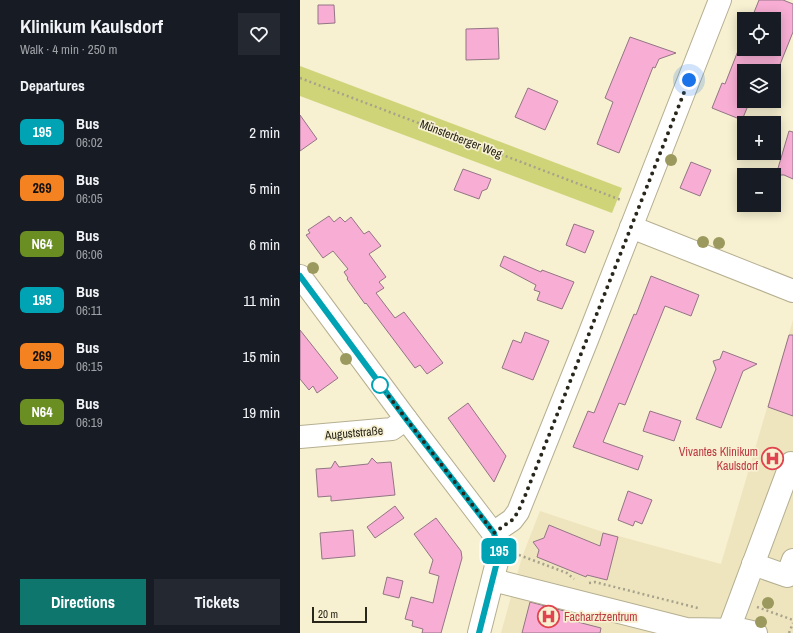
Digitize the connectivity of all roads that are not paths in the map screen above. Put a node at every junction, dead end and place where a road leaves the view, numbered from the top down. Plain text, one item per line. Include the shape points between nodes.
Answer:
1 (720, 0) edge
2 (631, 227) junction
3 (300, 276) edge
4 (793, 291) edge
5 (406, 419) junction
6 (300, 437) edge
7 (793, 464) edge
8 (494, 533) junction
9 (793, 560) edge
10 (753, 564) junction
11 (493, 580) junction
12 (729, 629) junction
13 (685, 631) edge
14 (479, 633) edge
15 (756, 633) edge

1 - 2 street
2 - 4 street
2 - 8 street via 518,512 512,520
3 - 5 street
5 - 6 street, Auguststraße via 392,430
5 - 8 street
7 - 10 street via 791,463
8 - 11 street via 499,554
9 - 10 street via 787,576
10 - 12 street
11 - 13 street
11 - 14 street
12 - 13 street
12 - 15 street

